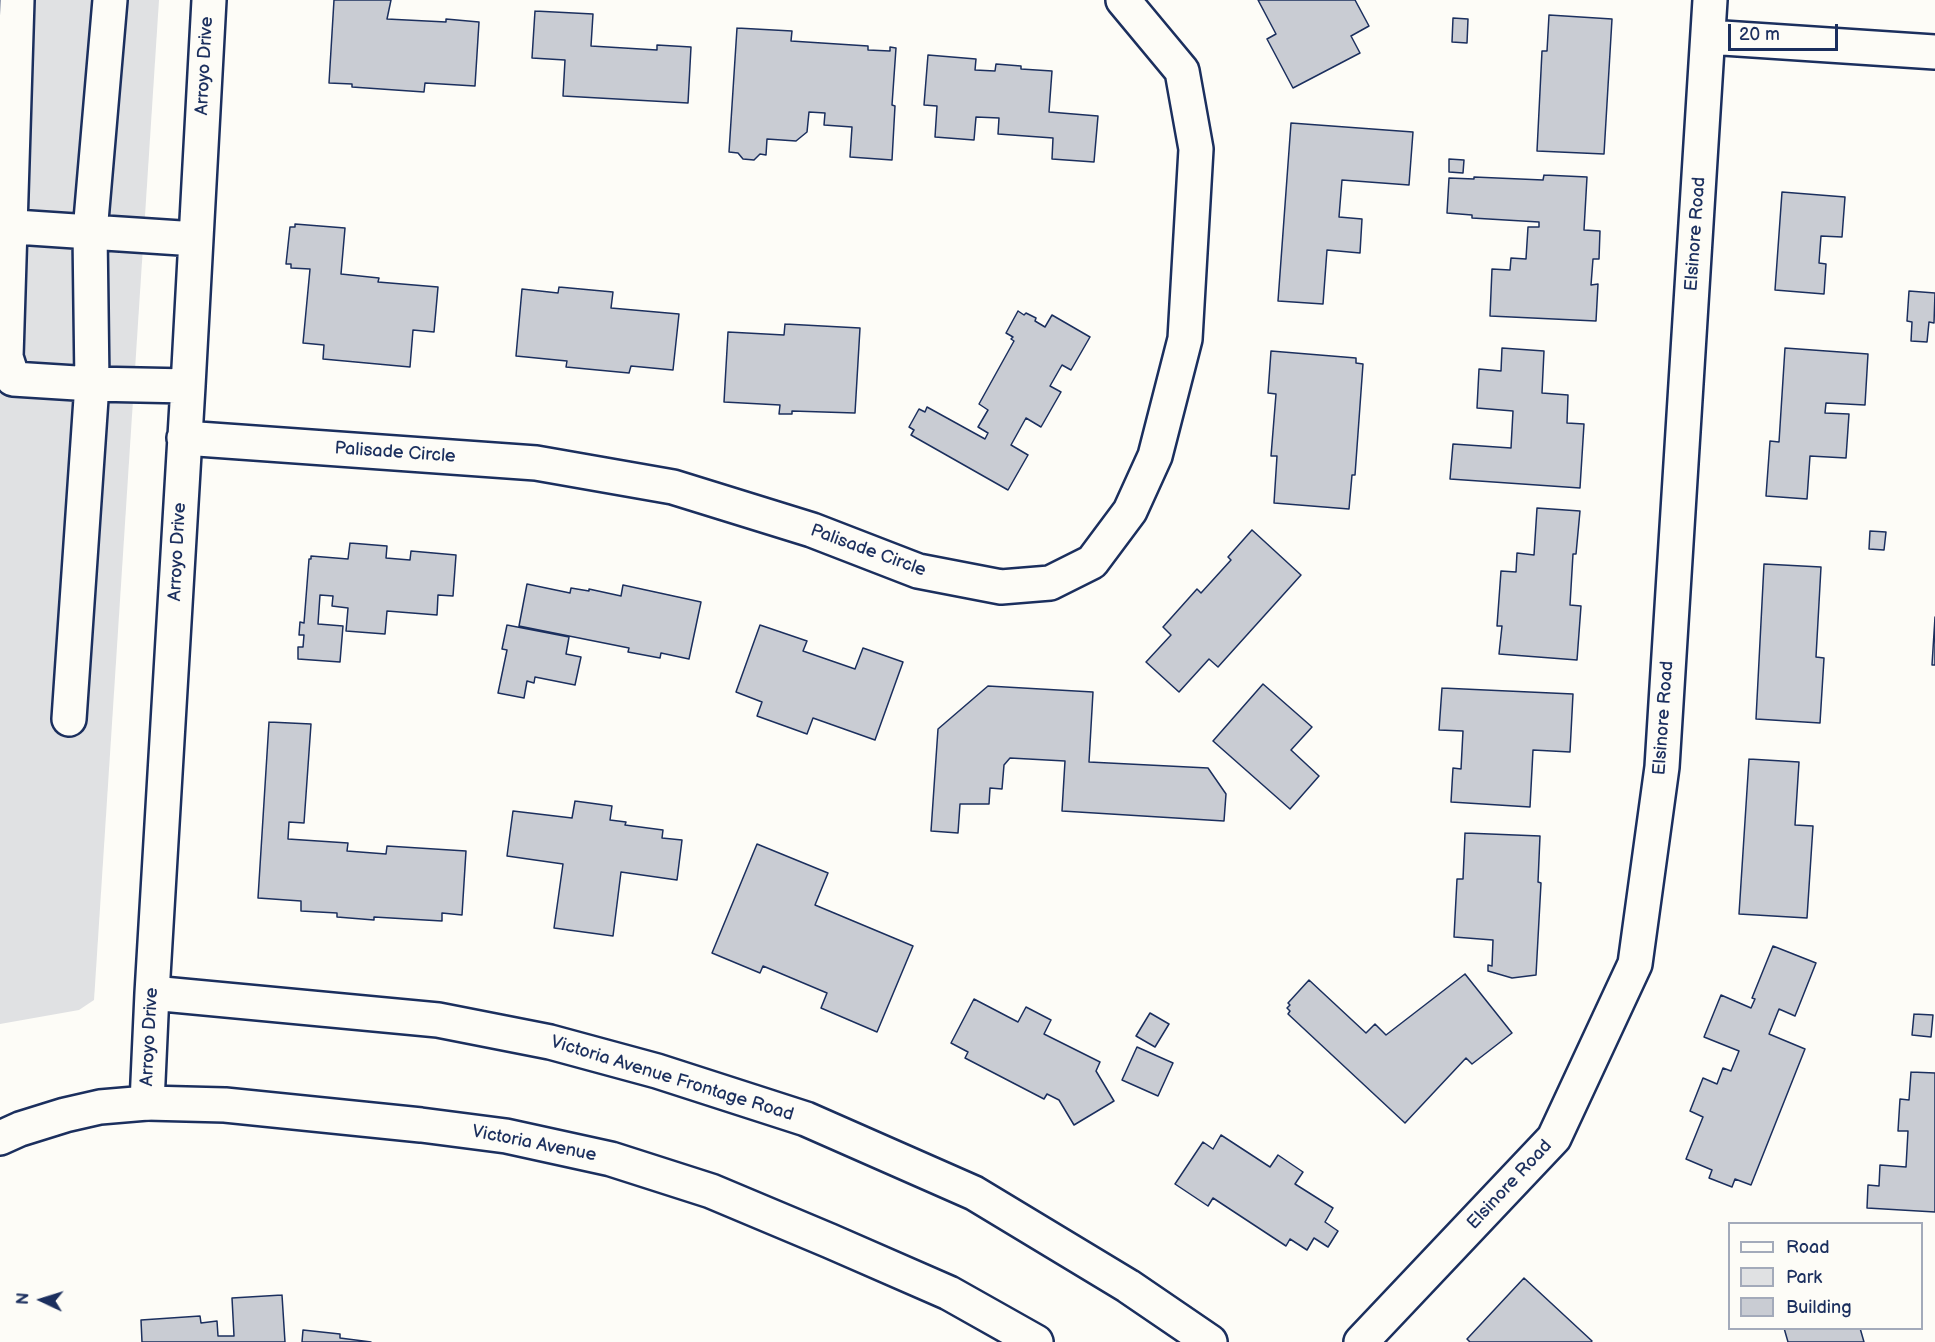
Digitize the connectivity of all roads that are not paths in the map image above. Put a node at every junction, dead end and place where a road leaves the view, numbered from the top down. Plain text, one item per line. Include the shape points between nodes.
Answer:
1 (17, 0) edge
2 (110, 0) edge
3 (209, 0) edge
4 (1124, 0) edge
5 (1710, 0) edge
6 (1708, 37) junction
7 (1935, 52) edge
8 (5, 227) edge
9 (90, 232) junction
10 (196, 239) junction
11 (7, 379) edge
12 (92, 384) junction
13 (188, 386) junction
14 (184, 438) junction
15 (69, 719) dead end
16 (152, 993) junction
17 (147, 1103) junction
18 (0, 1138) edge
19 (1036, 1342) edge
20 (1210, 1342) edge
21 (1361, 1342) edge

1 - 8 street
2 - 9 street
3 - 10 street, Arroyo Drive
4 - 14 street, Palisade Circle via 1182,71 1196,149 1185,339 1155,456 1130,511 1092,562 1050,583 1001,587 918,571 812,530 673,487 537,463
5 - 6 street, Elsinore Road
6 - 7 street
6 - 21 street, Elsinore Road via 1662,766 1635,963 1554,1138
8 - 9 street
8 - 11 street
9 - 10 street
9 - 12 street
10 - 13 street, Arroyo Drive
11 - 12 street
12 - 13 street
12 - 15 street
13 - 14 street, Arroyo Drive
14 - 16 street, Arroyo Drive
16 - 17 street, Arroyo Drive
16 - 20 street, Victoria Avenue Frontage Road via 438,1020 571,1047 806,1119 974,1193 1128,1286
17 - 18 street, Victoria Avenue via 65,1115
17 - 19 street, Victoria Avenue via 225,1106 421,1125 506,1136 611,1159 711,1191 852,1251 949,1293

